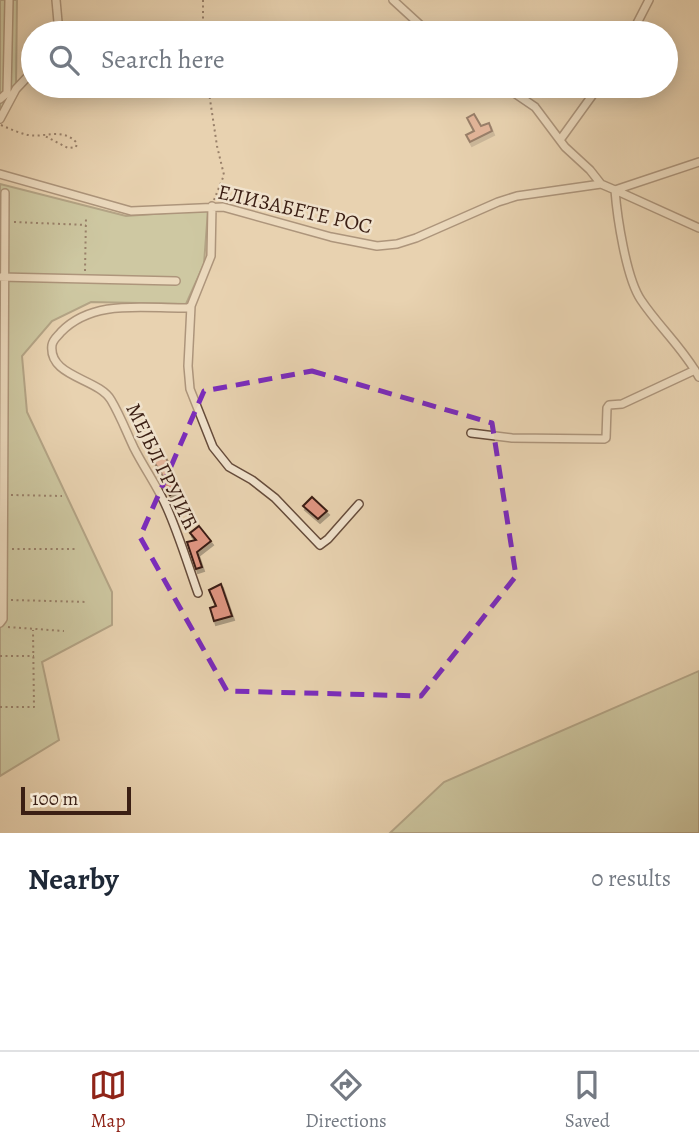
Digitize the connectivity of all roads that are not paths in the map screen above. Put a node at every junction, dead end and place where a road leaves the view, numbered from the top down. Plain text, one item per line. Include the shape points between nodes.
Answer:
1 (9, 0) edge
2 (56, 0) edge
3 (393, 0) edge
4 (649, 0) edge
5 (58, 21) edge
6 (416, 21) edge
7 (638, 21) edge
8 (21, 84) edge
9 (522, 98) edge
10 (590, 98) edge
11 (0, 99) edge
12 (0, 119) edge
13 (560, 141) junction
14 (699, 162) edge
15 (0, 174) edge
16 (601, 184) junction
17 (615, 190) junction
18 (5, 192) dead end
19 (212, 206) junction
20 (699, 228) edge
21 (2, 277) edge
22 (176, 281) dead end
23 (191, 306) junction
24 (697, 373) edge
25 (471, 433) dead end
26 (1, 436) edge
27 (359, 504) dead end
28 (198, 593) dead end
29 (0, 624) edge

1 - 11 street via 7,93
2 - 5 street
3 - 6 street
4 - 7 street
8 - 12 street
9 - 13 street via 535,107
10 - 13 street
13 - 16 street
14 - 17 street
15 - 19 street, ЕЛИЗАБЕТЕ РОС via 131,211
16 - 17 street
16 - 19 street, ЕЛИЗАБЕТЕ РОС via 517,196 416,238 377,246
17 - 20 street
17 - 24 street via 639,297
18 - 21 street
19 - 23 street via 211,257
21 - 22 street
21 - 26 street
23 - 27 street via 190,388 213,447 229,467 275,498 320,545
23 - 28 street, МЕЈБЛ ГРУЈИЋ via 142,306 84,317 66,327 52,346 66,372 107,395 119,414 168,509
24 - 25 street via 622,404 609,405 604,439
26 - 29 street via 4,549

